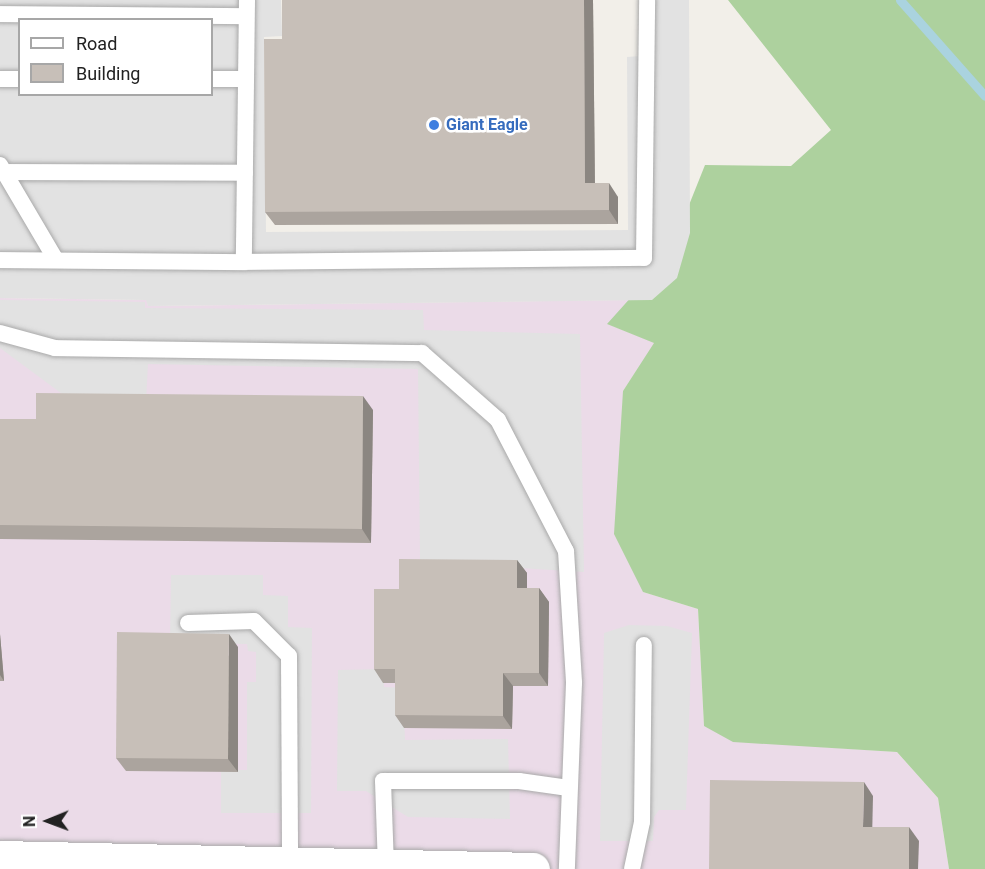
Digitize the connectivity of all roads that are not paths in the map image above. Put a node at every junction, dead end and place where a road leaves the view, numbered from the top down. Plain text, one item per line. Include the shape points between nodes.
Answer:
1 (647, 0) edge
2 (247, 8) edge
3 (0, 14) edge
4 (0, 79) edge
5 (18, 79) edge
6 (213, 79) edge
7 (245, 79) junction
8 (2, 168) edge
9 (245, 173) junction
10 (0, 260) edge
11 (56, 260) junction
12 (244, 262) junction
13 (0, 333) edge
14 (188, 623) dead end
15 (644, 645) dead end
16 (569, 788) junction
17 (0, 857) edge
18 (290, 866) junction
19 (396, 868) edge
20 (533, 869) edge
21 (567, 869) edge
22 (632, 869) edge

1 - 12 lane via 644,258
2 - 3 lane
2 - 7 lane
4 - 5 lane
6 - 7 lane
7 - 9 lane
8 - 9 lane
8 - 11 lane
9 - 12 lane
10 - 11 lane
11 - 12 lane
13 - 16 lane via 55,348 422,353 498,420 566,551 574,683
14 - 18 lane via 254,621 289,656
15 - 22 lane via 642,822
16 - 19 lane via 519,781 383,781
16 - 21 lane
17 - 18 street
18 - 19 street
19 - 20 street

